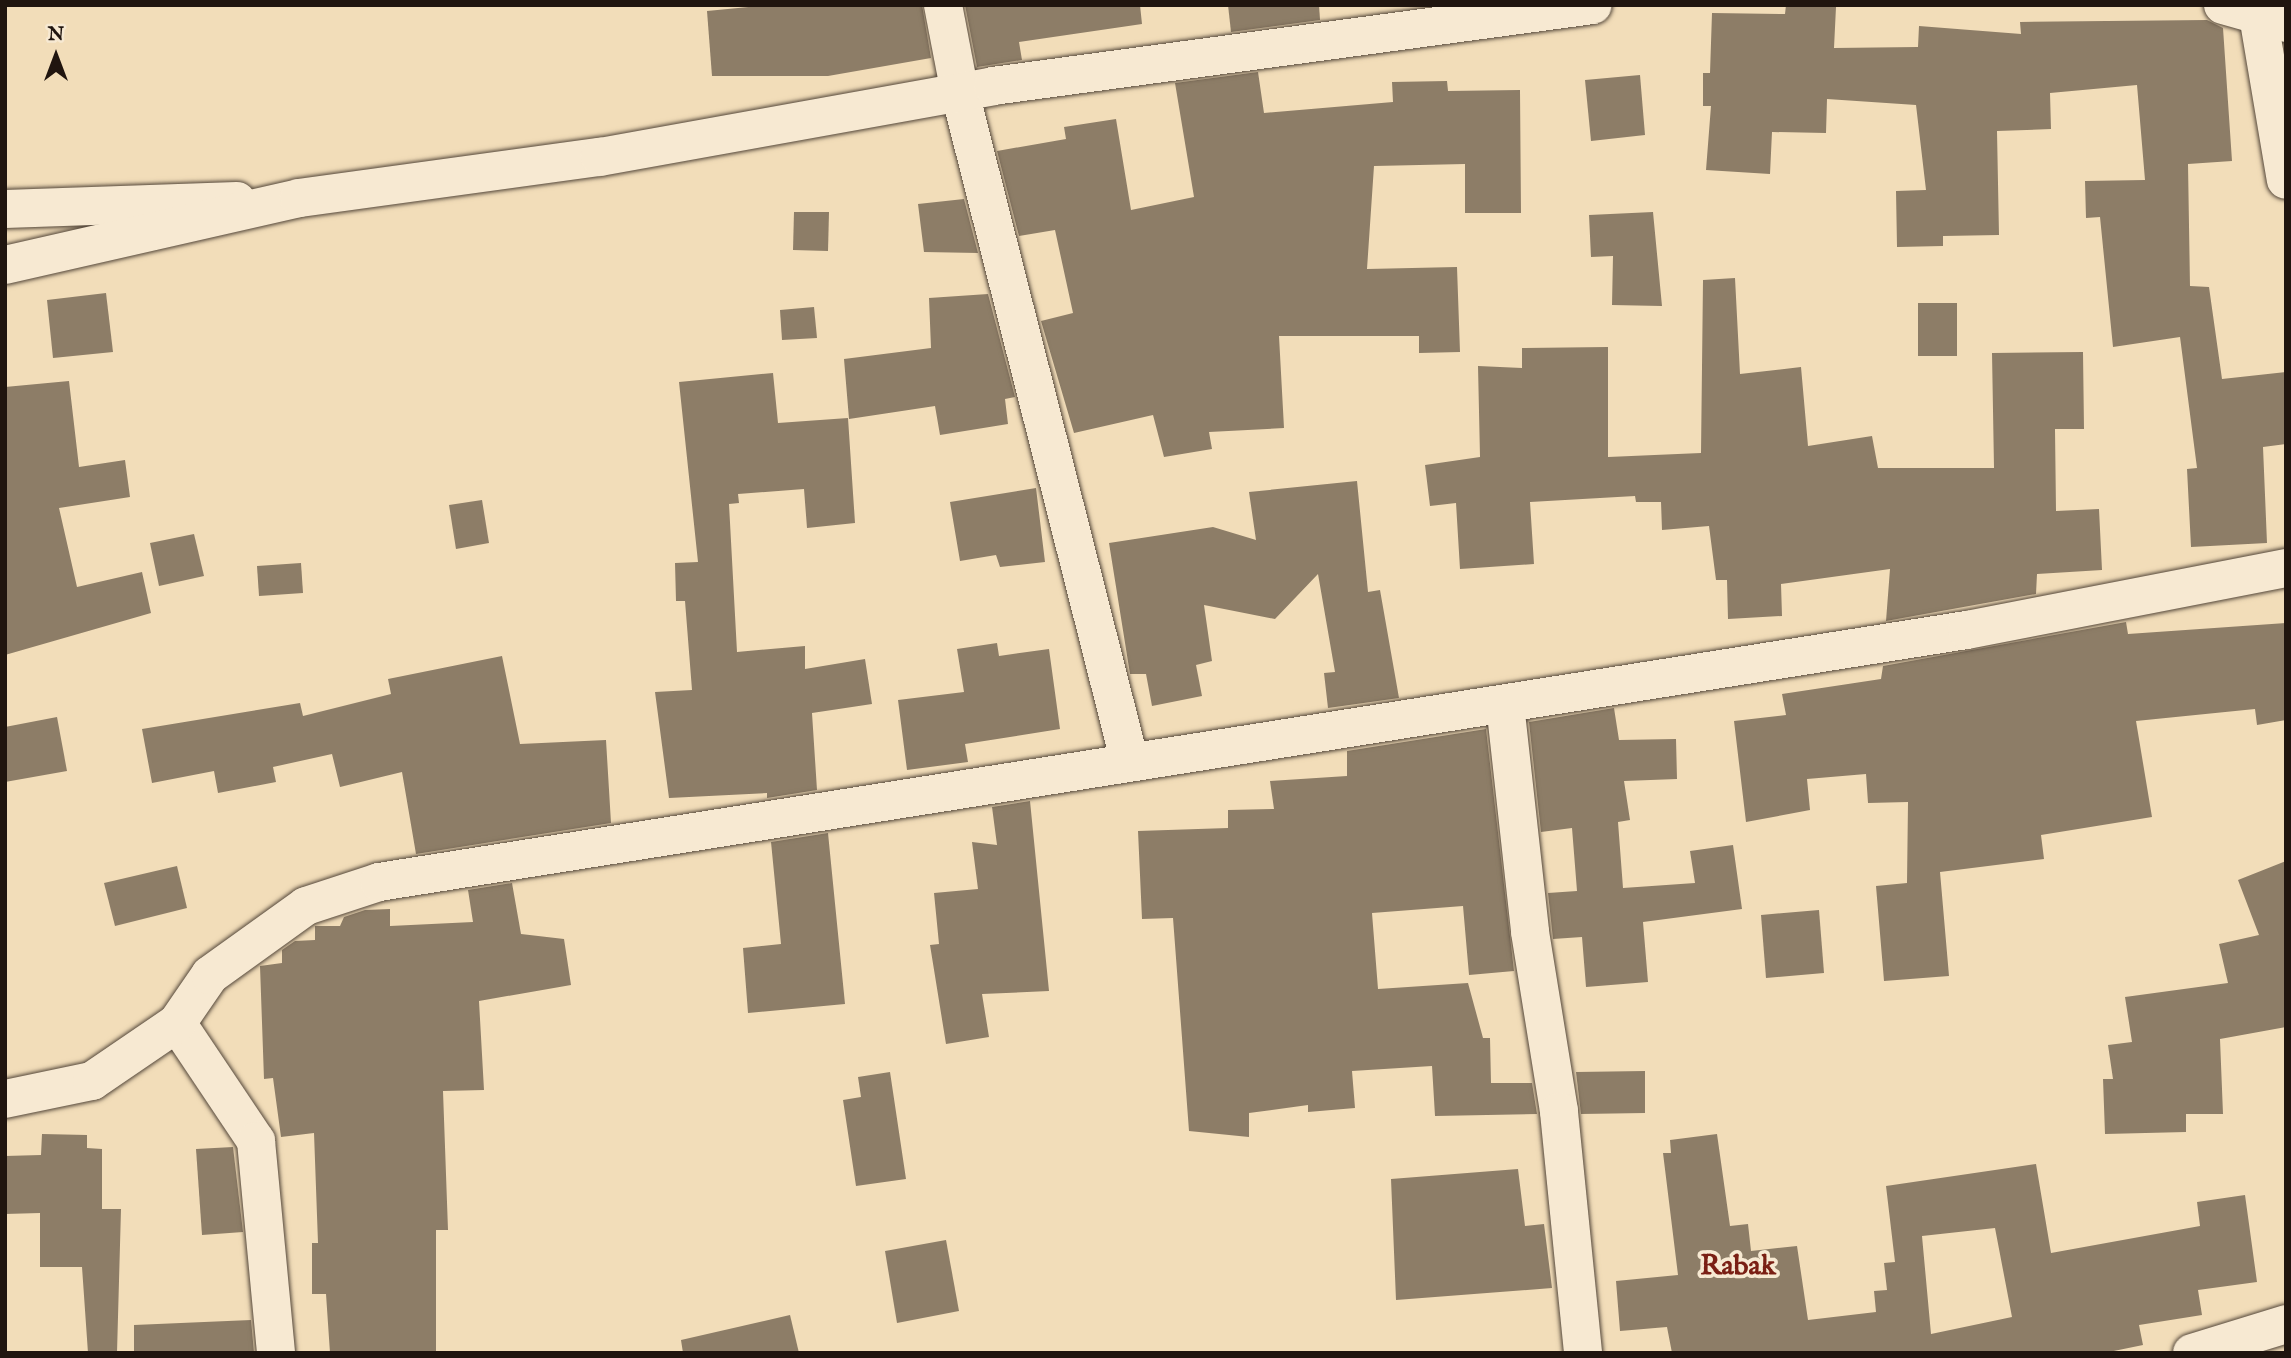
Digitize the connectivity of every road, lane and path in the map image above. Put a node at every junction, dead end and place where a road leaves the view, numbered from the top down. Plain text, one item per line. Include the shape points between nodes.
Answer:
1 (943, 5) edge
2 (1593, 5) edge
3 (2223, 5) edge
4 (1490, 10) edge
5 (2273, 22) edge
6 (960, 93) junction
7 (2286, 180) edge
8 (299, 198) junction
9 (5, 209) edge
10 (5, 265) edge
11 (2286, 568) edge
12 (1505, 704) junction
13 (1129, 759) junction
14 (177, 1023) junction
15 (5, 1099) edge
16 (2286, 1324) edge
17 (276, 1353) edge
18 (1583, 1353) edge
19 (2192, 1353) edge

1 - 6 street
2 - 4 street
3 - 5 street
4 - 6 street
5 - 7 street
6 - 8 street via 600,157
6 - 13 street
8 - 9 street
8 - 10 street
11 - 12 street via 1967,630
12 - 13 street
12 - 18 street via 1530,932 1559,1112
13 - 14 street via 379,882 306,906 210,975
14 - 15 street via 92,1081
14 - 17 street via 256,1141
16 - 19 street

